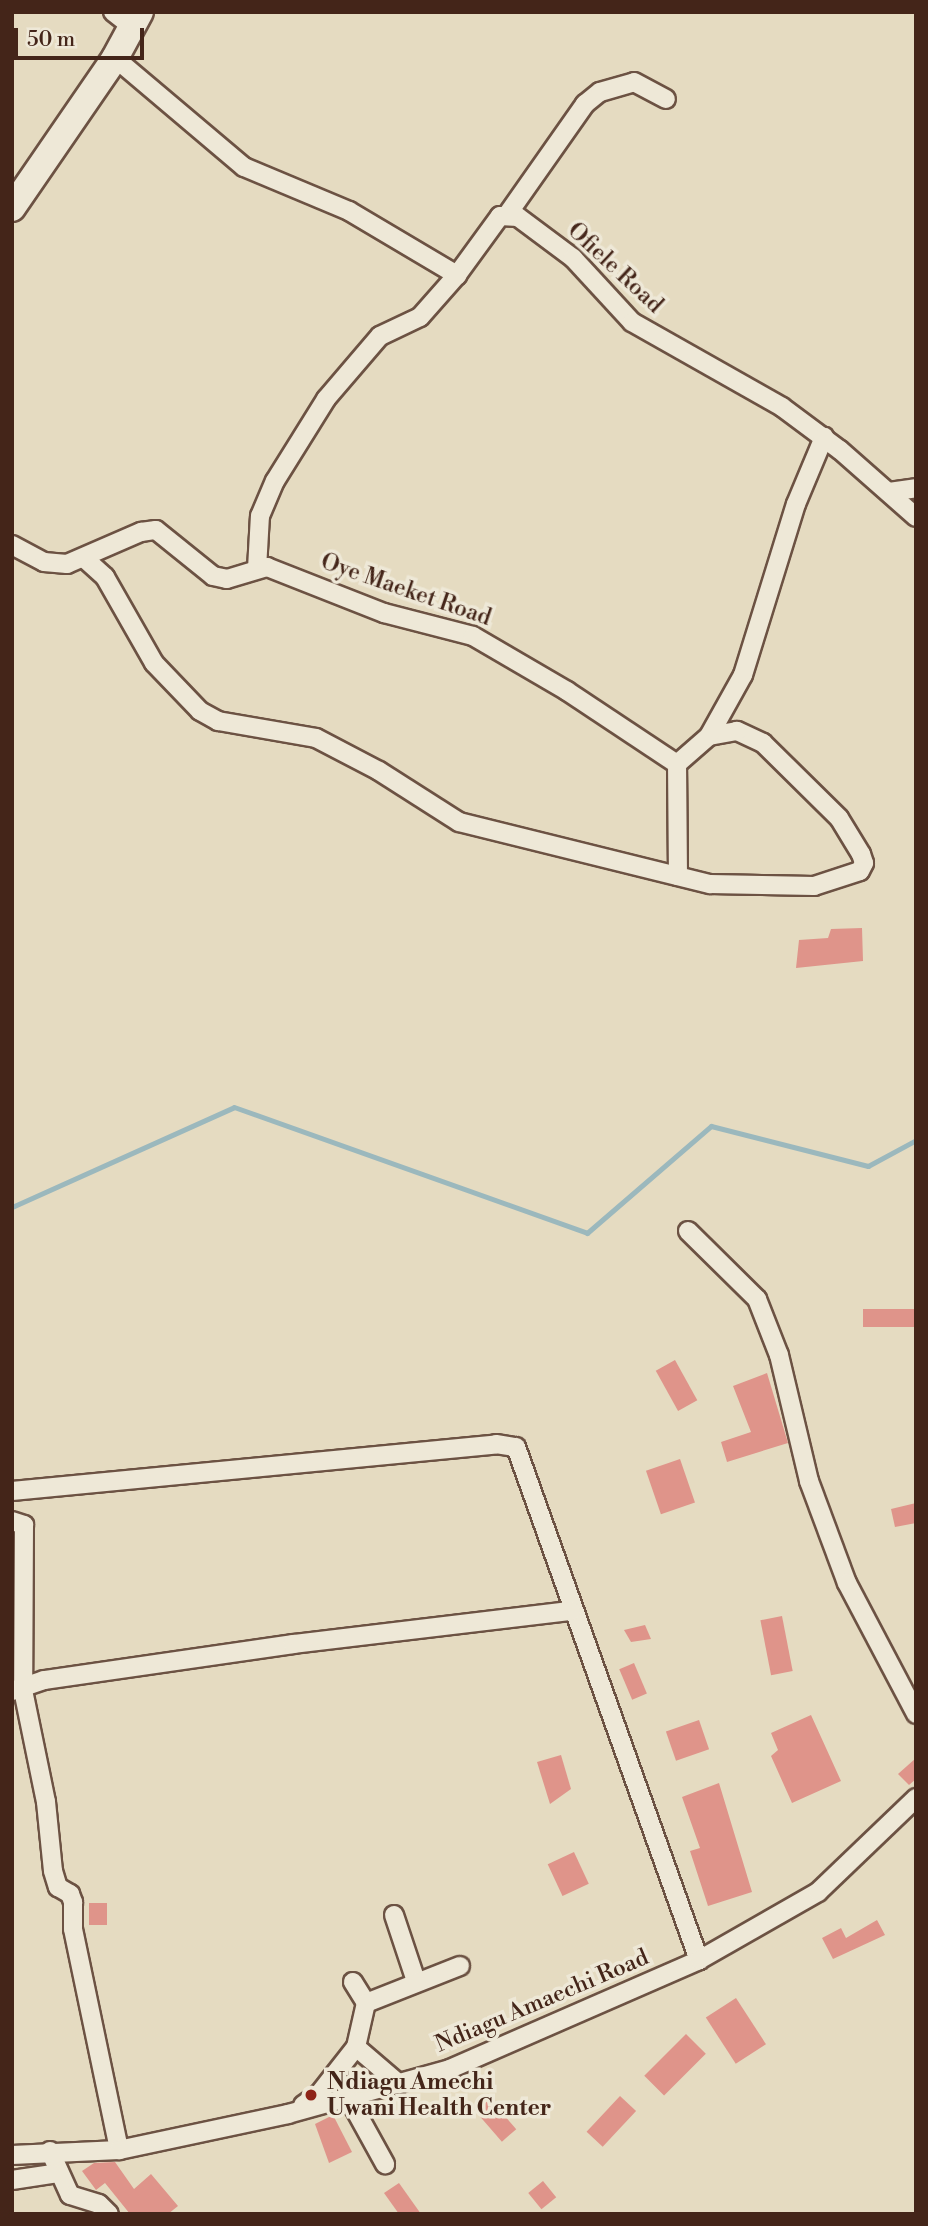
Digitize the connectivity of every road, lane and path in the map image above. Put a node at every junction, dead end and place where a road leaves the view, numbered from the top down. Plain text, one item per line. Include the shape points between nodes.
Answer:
1 (129, 17) edge
2 (115, 58) junction
3 (666, 99) dead end
4 (12, 208) edge
5 (507, 215) junction
6 (457, 275) junction
7 (824, 438) junction
8 (916, 488) edge
9 (889, 492) junction
10 (916, 517) edge
11 (12, 545) edge
12 (84, 558) junction
13 (257, 569) junction
14 (709, 737) junction
15 (677, 764) junction
16 (678, 876) junction
17 (688, 1231) dead end
18 (12, 1491) edge
19 (12, 1521) edge
20 (572, 1611) junction
21 (18, 1690) edge
22 (916, 1714) edge
23 (916, 1798) edge
24 (394, 1915) dead end
25 (699, 1960) junction
26 (460, 1966) dead end
27 (416, 1981) junction
28 (353, 1982) dead end
29 (366, 2003) junction
30 (356, 2047) junction
31 (398, 2084) junction
32 (348, 2097) junction
33 (288, 2114) junction
34 (120, 2150) junction
35 (50, 2151) junction
36 (12, 2155) edge
37 (385, 2164) dead end
38 (59, 2173) junction
39 (12, 2180) edge
40 (100, 2211) edge

1 - 2 main road
2 - 4 main road
2 - 6 street via 244,167 349,211
3 - 5 street via 634,82 600,92 585,104
5 - 6 street via 494,223
5 - 7 street, Ofiele Road via 525,222 573,258 638,327 709,364
6 - 13 street via 420,317 380,336 327,399 275,481 260,516
7 - 9 street, Ofiele Road
7 - 14 street via 777,562 743,675
8 - 9 street
9 - 10 street, Ofiele Road
11 - 12 street, Oye Maeket Road via 44,562 66,564
12 - 13 street, Oye Maeket Road via 148,529 156,530 213,576 227,579
12 - 16 street via 105,577 154,663 210,718 316,738 459,822
13 - 15 street, Oye Maeket Road via 267,567 384,613 485,642
14 - 15 street
14 - 16 street via 737,731 763,743 839,818 861,854 863,868 814,886 736,887
15 - 16 street
17 - 22 street via 757,1299 779,1355 809,1481 847,1583
18 - 20 street via 496,1444 516,1447
19 - 21 street via 24,1525 26,1544
20 - 21 street via 293,1644 44,1680
20 - 25 street
21 - 34 street via 46,1802 52,1871 73,1902 73,1929
23 - 25 street, Ndiagu Amaechi Road via 818,1892
24 - 27 street
25 - 31 street, Ndiagu Amaechi Road via 450,2069
26 - 27 street
27 - 29 street
28 - 29 street
29 - 30 street
30 - 31 street
30 - 33 street via 319,2094
31 - 32 street, Ndiagu Amaechi Road
32 - 33 street, Ndiagu Amaechi Road
32 - 37 street
33 - 34 street, Ndiagu Amaechi Road
34 - 35 street, Ndiagu Amaechi Road
35 - 36 street, Ndiagu Amaechi Road
35 - 38 street
38 - 39 street
38 - 40 street via 70,2195

